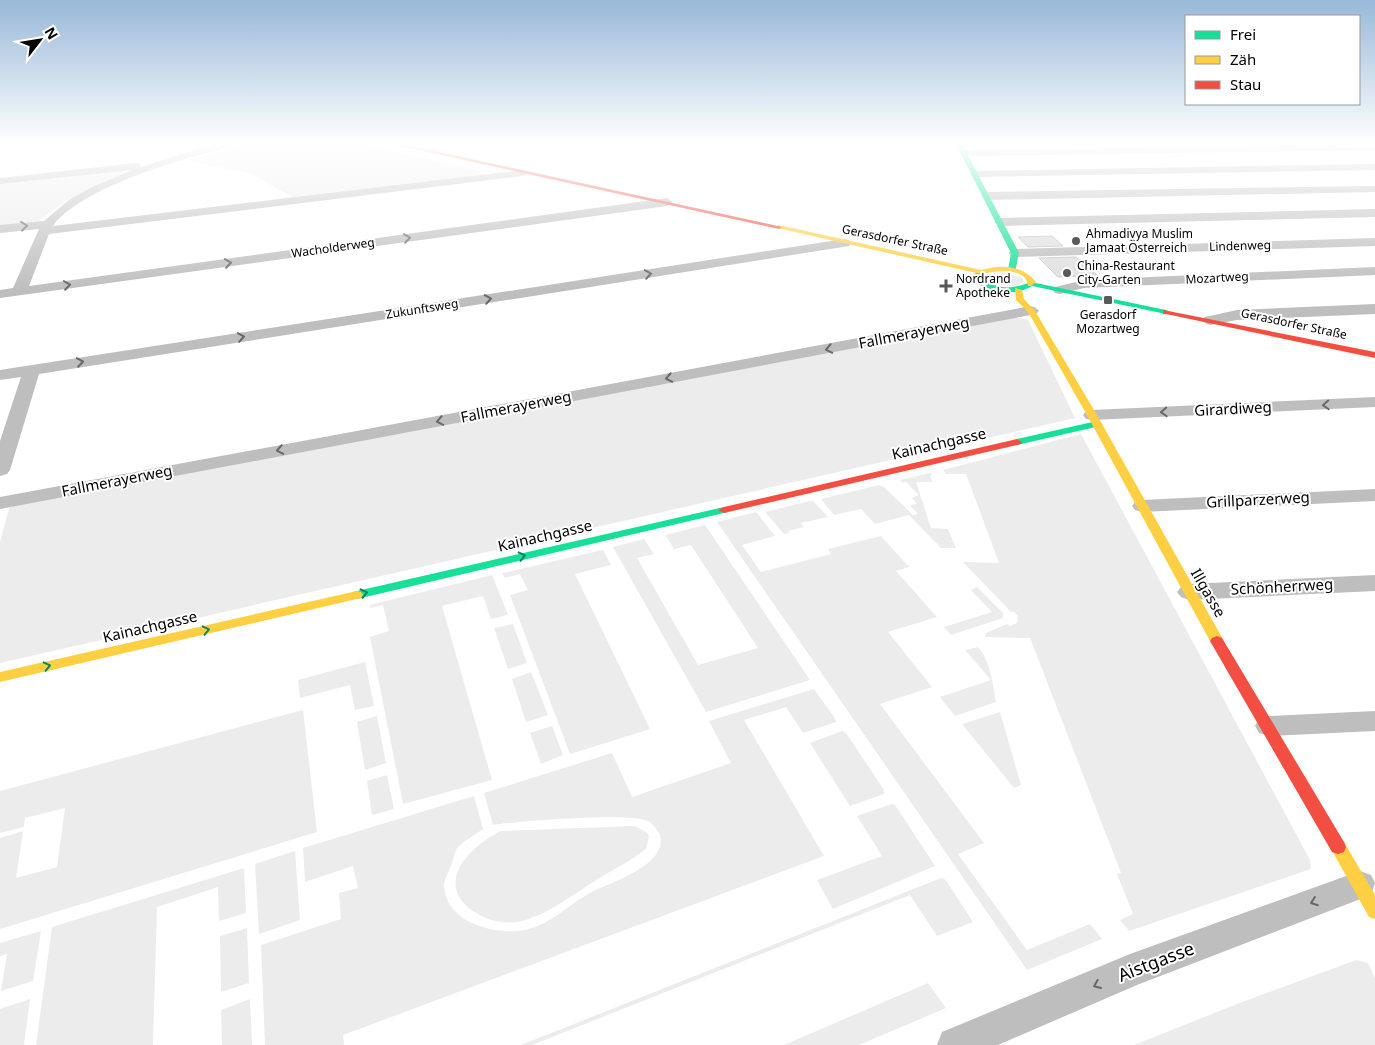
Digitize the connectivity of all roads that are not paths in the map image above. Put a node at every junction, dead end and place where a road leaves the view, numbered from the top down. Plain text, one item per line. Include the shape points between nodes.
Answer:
1 (89, 193) edge
2 (349, 193) edge
3 (621, 193) edge
4 (985, 193) edge
5 (1166, 193) edge
6 (987, 196) junction
7 (667, 202) junction
8 (1375, 212) edge
9 (1000, 222) junction
10 (47, 227) junction
11 (0, 229) edge
12 (1375, 242) edge
13 (844, 243) junction
14 (1015, 252) junction
15 (1012, 270) junction
16 (1375, 271) edge
17 (981, 272) junction
18 (1031, 284) junction
19 (1018, 290) junction
20 (1060, 290) junction
21 (19, 292) junction
22 (0, 294) edge
23 (1375, 309) edge
24 (1031, 311) junction
25 (1210, 320) junction
26 (1375, 355) edge
27 (32, 370) junction
28 (0, 375) edge
29 (1375, 402) edge
30 (1094, 419) junction
31 (0, 470) edge
32 (1375, 495) edge
33 (0, 503) edge
34 (1142, 506) junction
35 (1375, 583) edge
36 (1189, 592) junction
37 (0, 677) edge
38 (1375, 721) edge
39 (1269, 726) junction
40 (1368, 898) edge
41 (955, 1045) edge

1 - 10 street
2 - 10 street
3 - 7 street, Gerasdorfer Straße
4 - 6 street
5 - 6 street
6 - 9 street
7 - 13 street, Gerasdorfer Straße
21 -> 7 street, Wacholderweg
8 - 9 street
9 - 14 street
11 -> 10 street
10 - 21 street
12 - 14 street, Lindenweg
13 - 17 street, Gerasdorfer Straße
27 -> 13 street, Zukunftsweg
14 - 15 street
15 - 17 street, Gerasdorfer Straße
15 - 18 street, Gerasdorfer Straße via 1028,276
16 - 20 street, Mozartweg via 1084,284
17 - 19 street via 978,278 984,284
18 - 19 street
18 - 20 street, Gerasdorfer Straße
19 - 24 street, Illgasse via 1020,300
20 - 25 street, Gerasdorfer Straße
21 - 22 street, Wacholderweg
23 - 25 street via 1237,315
24 - 30 street, Illgasse
24 -> 33 street, Fallmerayerweg
25 - 26 street, Gerasdorfer Straße
27 - 28 street, Zukunftsweg
27 - 31 street
29 -> 30 street, Girardiweg
30 - 34 street, Illgasse
37 -> 30 street, Kainachgasse
32 - 34 street, Grillparzerweg
34 - 36 street, Illgasse
35 - 36 street, Schönherrweg
36 - 39 street, Illgasse
38 - 39 street
39 - 40 street, Illgasse
40 -> 41 street, Aistgasse via 1130,970

